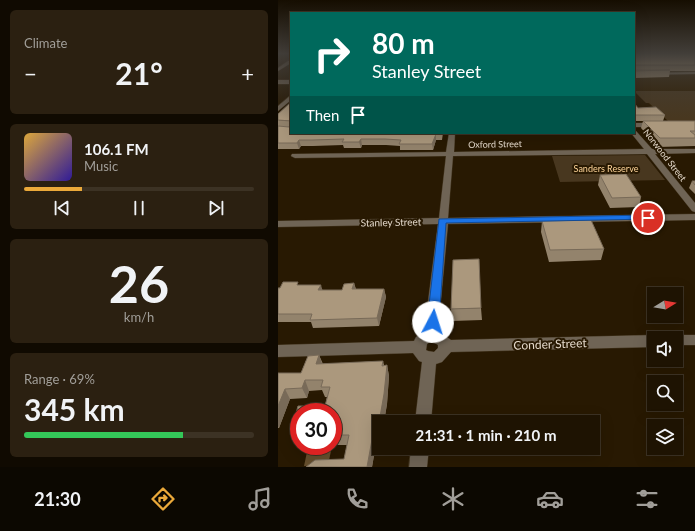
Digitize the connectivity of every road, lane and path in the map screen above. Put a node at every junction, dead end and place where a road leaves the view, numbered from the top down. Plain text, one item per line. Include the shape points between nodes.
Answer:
1 (278, 82) edge
2 (290, 82) edge
3 (290, 98) edge
4 (278, 109) edge
5 (635, 125) edge
6 (664, 125) edge
7 (635, 133) edge
8 (452, 134) edge
9 (695, 151) edge
10 (649, 152) junction
11 (450, 154) junction
12 (296, 156) dead end
13 (695, 209) edge
14 (695, 217) edge
15 (442, 221) junction
16 (278, 224) edge
17 (430, 336) junction
18 (683, 340) edge
19 (647, 341) edge
20 (694, 341) edge
21 (446, 346) junction
22 (418, 347) junction
23 (278, 351) edge
24 (429, 358) junction
25 (424, 415) edge
26 (419, 455) edge
27 (418, 467) edge

1 - 2 street
3 - 4 street
5 - 6 street
7 - 10 street, Norwood Street
8 - 11 street
9 - 10 street, Oxford Street
10 - 11 street, Oxford Street
10 - 13 street, Norwood Street
11 - 12 street, Oxford Street
11 - 15 street
14 - 15 street, Stanley Street
15 - 16 street, Stanley Street
15 - 17 street
17 - 21 street via 441,338
17 - 22 street via 421,341
18 - 20 street
19 - 21 street, Conder Street
21 - 24 street via 441,356
22 - 23 street
22 - 24 street via 421,354
24 - 25 street
26 - 27 street

